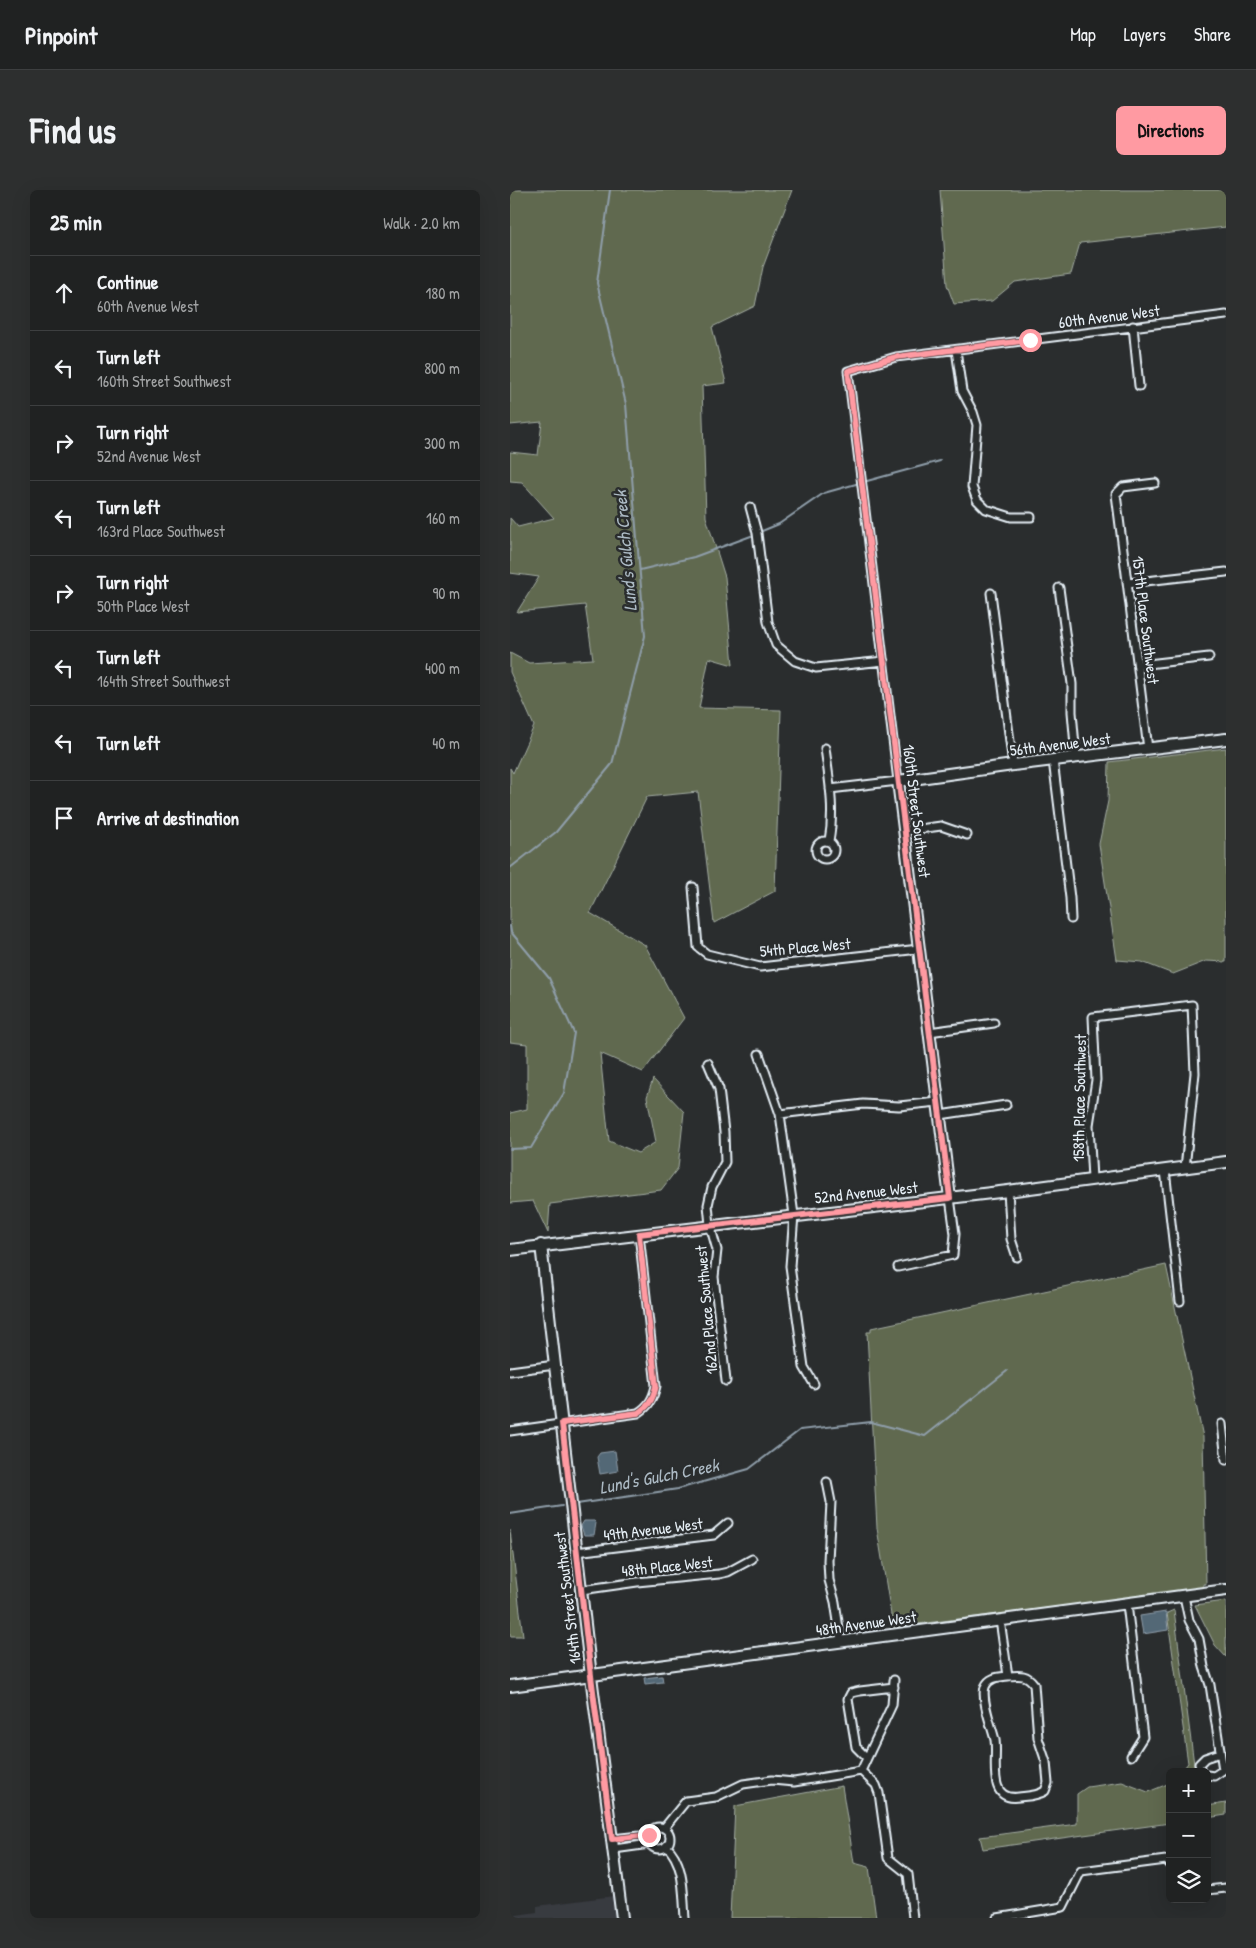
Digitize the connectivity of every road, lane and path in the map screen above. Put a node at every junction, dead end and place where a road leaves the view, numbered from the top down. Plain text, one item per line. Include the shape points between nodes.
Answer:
1 (1226, 315) edge
2 (1133, 326) junction
3 (956, 350) junction
4 (848, 371) joint
5 (1139, 386) dead end
6 (1155, 484) dead end
7 (750, 507) dead end
8 (1030, 517) dead end
9 (1226, 572) edge
10 (1128, 583) junction
11 (1059, 588) dead end
12 (991, 593) dead end
13 (1209, 657) dead end
14 (884, 660) junction
15 (1139, 665) junction
16 (1226, 739) edge
17 (825, 748) dead end
18 (1148, 749) junction
19 (1076, 757) junction
20 (1053, 760) junction
21 (1013, 765) junction
22 (898, 781) junction
23 (830, 789) junction
24 (905, 831) junction
25 (967, 835) dead end
26 (828, 841) dead end
27 (693, 886) dead end
28 (1071, 919) dead end
29 (919, 949) junction
30 (994, 1023) dead end
31 (930, 1032) junction
32 (759, 1054) dead end
33 (708, 1063) dead end
34 (938, 1102) junction
35 (1006, 1105) dead end
36 (780, 1114) junction
37 (940, 1115) junction
38 (1226, 1162) edge
39 (1185, 1168) junction
40 (1165, 1170) junction
41 (1092, 1179) junction
42 (1008, 1191) junction
43 (950, 1198) junction
44 (794, 1215) junction
45 (710, 1225) junction
46 (639, 1234) junction
47 (541, 1245) junction
48 (510, 1250) edge
49 (1017, 1257) dead end
50 (898, 1267) dead end
51 (1180, 1301) dead end
52 (555, 1365) junction
53 (510, 1372) edge
54 (726, 1381) dead end
55 (814, 1384) dead end
56 (562, 1423) junction
57 (1222, 1424) dead end
58 (510, 1431) edge
59 (1226, 1460) edge
60 (827, 1482) dead end
61 (728, 1523) dead end
62 (576, 1552) junction
63 (752, 1559) dead end
64 (581, 1590) junction
65 (1226, 1590) edge
66 (1184, 1596) junction
67 (1127, 1604) junction
68 (1000, 1620) junction
69 (842, 1641) junction
70 (591, 1676) junction
71 (1008, 1676) junction
72 (510, 1686) edge
73 (1220, 1752) junction
74 (1131, 1756) dead end
75 (867, 1758) junction
76 (1200, 1768) edge
77 (861, 1771) junction
78 (1211, 1776) edge
79 (664, 1828) junction
80 (649, 1835) junction
81 (613, 1844) junction
82 (650, 1844) junction
83 (666, 1846) junction
84 (1166, 1860) edge
85 (1226, 1888) edge
86 (1211, 1890) edge
87 (622, 1918) edge
88 (685, 1918) edge
89 (913, 1918) edge
90 (997, 1918) edge

1 - 2 street, 60th Avenue West
2 - 3 street, 60th Avenue West
2 - 5 street
3 - 4 street, 60th Avenue West via 896,357
3 - 8 street via 962,391 977,425 972,487 977,500 986,509 1011,518
4 - 14 street, 160th Street Southwest
6 - 10 street, 157th Place Southwest via 1124,487 1116,494
7 - 14 street via 757,533 768,622 776,645 795,661 816,668
9 - 10 street
10 - 15 street, 157th Place Southwest
11 - 19 street via 1072,684
12 - 21 street
13 - 15 street
14 - 22 street, 160th Street Southwest
15 - 18 street, 157th Place Southwest
16 - 18 street, 56th Avenue West
17 - 23 street
18 - 19 street, 56th Avenue West
19 - 20 street, 56th Avenue West
20 - 21 street, 56th Avenue West
20 - 28 street
21 - 22 street, 56th Avenue West
22 - 23 street
22 - 24 street, 160th Street Southwest
23 - 26 street via 832,823
24 - 25 street via 941,826
24 - 29 street, 160th Street Southwest
27 - 29 street, 54th Place West via 698,947 707,954 760,967
29 - 31 street, 160th Street Southwest
30 - 31 street
31 - 34 street, 160th Street Southwest
32 - 36 street
33 - 45 street, 162nd Place Southwest via 719,1089 724,1132 724,1162 708,1205
34 - 36 street via 899,1106 863,1104
34 - 37 street, 160th Street Southwest
35 - 37 street
36 - 44 street
37 - 43 street, 160th Street Southwest
38 - 39 street, 52nd Avenue West
39 - 40 street, 52nd Avenue West
39 - 41 street, 158th Place Southwest via 1195,1073 1192,1005 1093,1017 1096,1080 1089,1125
40 - 41 street, 52nd Avenue West
40 - 51 street
41 - 42 street, 52nd Avenue West
42 - 43 street, 52nd Avenue West
42 - 49 street via 1011,1239
43 - 44 street, 52nd Avenue West
43 - 50 street, 160th Street Southwest via 955,1234 953,1255
44 - 45 street, 52nd Avenue West
44 - 55 street via 790,1266 804,1367
45 - 46 street, 52nd Avenue West
45 - 54 street, 162nd Place Southwest via 718,1250 714,1277
46 - 47 street, 52nd Avenue West
46 - 56 street via 656,1386 653,1398 638,1413
47 - 48 street, 52nd Avenue West
47 - 52 street, 164th Street Southwest
52 - 53 street
52 - 56 street, 164th Street Southwest
56 - 58 street
56 - 62 street, 164th Street Southwest
57 - 59 street
60 - 69 street via 831,1502 829,1580
61 - 62 street, 49th Avenue West via 714,1535
62 - 64 street, 164th Street Southwest
63 - 64 street, 48th Place West via 719,1574
64 - 70 street, 164th Street Southwest
65 - 66 street, 48th Avenue West
66 - 67 street, 48th Avenue West
66 - 73 street via 1188,1620 1199,1639 1210,1685
67 - 68 street, 48th Avenue West
67 - 74 street via 1143,1737
68 - 69 street, 48th Avenue West
68 - 71 street
69 - 70 street, 48th Avenue West
70 - 72 street, 48th Avenue West
70 - 81 street, 164th Street Southwest
71 - 71 street via 994,1678 984,1689 996,1752 994,1762 999,1792 1012,1798 1039,1795 1048,1783 1046,1762 1038,1738 1034,1684 1024,1675
73 - 76 street via 1206,1758 1199,1764
73 - 78 street via 1223,1770
75 - 75 street via 892,1705 894,1684 851,1693 848,1699 856,1747
75 - 77 street
77 - 79 street via 794,1782 772,1780 743,1784 716,1797 686,1801
77 - 89 street via 879,1793 888,1858 908,1874
79 - 80 street via 656,1828
79 - 83 street via 670,1836
80 - 81 street
80 - 82 street
81 - 82 street
81 - 87 street, 164th Street Southwest
82 - 83 street via 657,1849
83 - 88 street via 679,1864
84 - 90 street via 1081,1871 1063,1907
85 - 86 street

